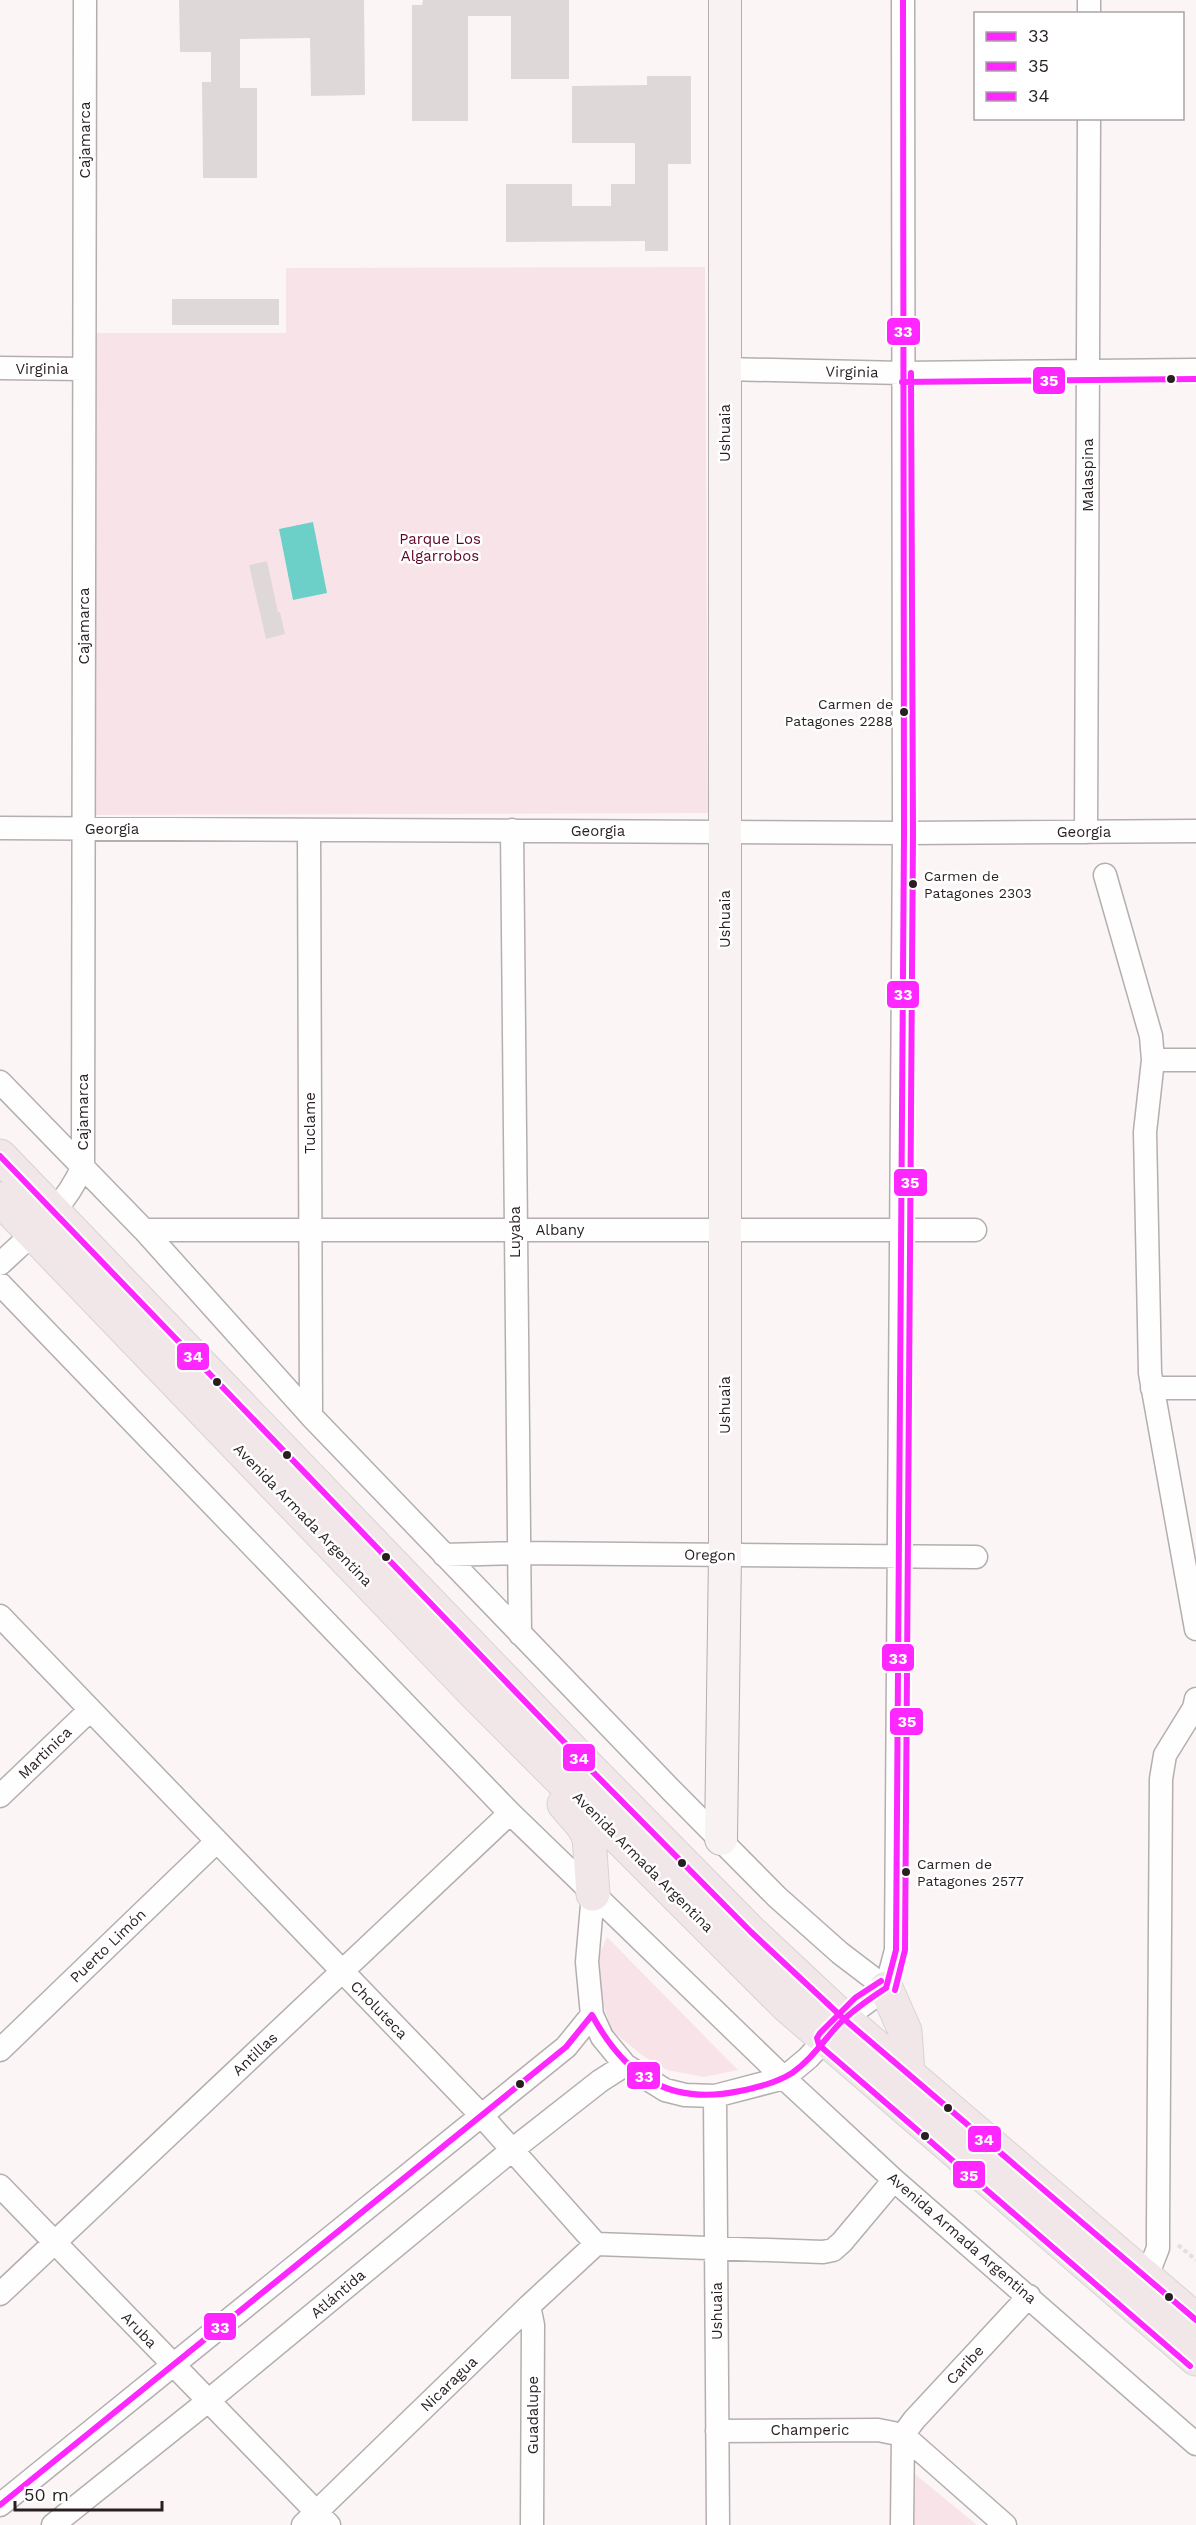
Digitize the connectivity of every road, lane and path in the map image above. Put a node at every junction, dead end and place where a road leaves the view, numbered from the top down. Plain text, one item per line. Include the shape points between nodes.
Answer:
1 (85, 0) edge
2 (725, 0) edge
3 (903, 0) edge
4 (1089, 120) edge
5 (0, 368) edge
6 (84, 369) junction
7 (725, 369) junction
8 (1196, 370) edge
9 (1088, 371) junction
10 (902, 373) junction
11 (0, 828) edge
12 (84, 829) junction
13 (309, 830) junction
14 (512, 830) junction
15 (725, 831) junction
16 (1196, 831) edge
17 (1086, 832) junction
18 (904, 833) junction
19 (1105, 875) dead end
20 (1196, 1059) edge
21 (1154, 1060) junction
22 (0, 1082) edge
23 (0, 1156) edge
24 (83, 1166) junction
25 (0, 1199) edge
26 (44, 1223) junction
27 (144, 1230) junction
28 (515, 1230) junction
29 (725, 1230) junction
30 (975, 1230) dead end
31 (311, 1231) junction
32 (901, 1232) junction
33 (0, 1264) edge
34 (0, 1284) edge
35 (1152, 1388) junction
36 (1196, 1388) edge
37 (311, 1416) junction
38 (518, 1553) junction
39 (444, 1555) junction
40 (725, 1555) junction
41 (899, 1557) junction
42 (976, 1557) dead end
43 (0, 1616) edge
44 (1196, 1629) edge
45 (520, 1634) junction
46 (477, 1696) junction
47 (1196, 1699) edge
48 (90, 1710) junction
49 (0, 1796) edge
50 (510, 1813) junction
51 (721, 1839) junction
52 (216, 1842) junction
53 (593, 1894) junction
54 (343, 1972) junction
55 (886, 1988) junction
56 (592, 2015) junction
57 (835, 2029) junction
58 (0, 2050) edge
59 (625, 2066) junction
60 (908, 2072) junction
61 (784, 2078) junction
62 (716, 2096) junction
63 (481, 2115) junction
64 (512, 2150) junction
65 (894, 2180) junction
66 (0, 2186) edge
67 (54, 2242) junction
68 (596, 2244) junction
69 (717, 2249) junction
70 (1147, 2276) junction
71 (0, 2294) edge
72 (1029, 2296) junction
73 (529, 2306) junction
74 (1196, 2320) edge
75 (1196, 2359) edge
76 (173, 2365) junction
77 (208, 2401) junction
78 (717, 2431) junction
79 (903, 2435) junction
80 (1196, 2444) edge
81 (0, 2505) edge
82 (316, 2521) edge
83 (53, 2525) edge
84 (532, 2525) edge
85 (718, 2525) edge
86 (902, 2525) edge
87 (1005, 2525) edge

1 - 6 street, Cajamarca
2 - 7 main road, Ushuaia
3 - 10 street
4 - 9 street, Malaspina
5 - 6 street, Virginia
6 - 12 street, Cajamarca
7 - 10 street, Virginia
7 - 15 main road, Ushuaia
8 - 9 street, Virginia
9 - 10 street, Virginia
9 - 17 street, Malaspina
10 - 18 street
11 - 12 street, Georgia
12 - 13 street, Georgia
12 - 24 street, Cajamarca
13 - 14 street, Georgia
13 - 31 street, Tuclame
14 - 15 street, Georgia
14 - 28 street, Luyaba
15 - 18 street, Georgia
15 - 29 main road, Ushuaia
16 - 17 street, Georgia
17 - 18 street, Georgia
18 - 32 street
19 - 21 street via 1151,1036
20 - 21 street
21 - 35 street via 1145,1132
22 - 24 street
23 - 26 main road, Avenida Armada Argentina
24 - 26 street, Cajamarca via 73,1189
24 - 27 street
25 - 26 main road, Avenida Armada Argentina
26 - 33 street, Cajamarca
26 - 46 main road, Avenida Armada Argentina
26 - 57 main road, Avenida Armada Argentina via 751,1932
27 - 31 street, Albany
27 - 37 street
28 - 29 street, Albany
28 - 31 street, Albany
28 - 38 street, Luyaba
29 - 32 street, Albany
29 - 40 main road, Ushuaia
30 - 32 street, Albany
31 - 37 street, Tuclame
32 - 41 street
34 - 50 street, Avenida Armada Argentina
35 - 36 street
35 - 44 street
37 - 39 street
38 - 39 street, Oregon
38 - 40 street, Oregon
38 - 45 street, Luyaba
39 - 45 street
40 - 41 street, Oregon
40 - 51 main road, Ushuaia
41 - 42 street, Oregon
41 - 55 street via 896,1950
43 - 48 street, Choluteca
45 - 51 street
46 - 53 main road via 495,1727 583,1826 588,1837
46 - 57 main road, Avenida Armada Argentina via 786,2005
47 - 70 street via 1165,1755 1161,1779 1158,2248
48 - 49 street, Martinica
48 - 52 street, Choluteca
50 - 53 street, Avenida Armada Argentina
50 - 54 street, Antillas
51 - 55 street via 777,1897
52 - 54 street, Choluteca
52 - 58 street, Puerto Limón
53 - 56 street via 586,1962
53 - 61 street, Avenida Armada Argentina
54 - 63 street, Choluteca
54 - 67 street, Antillas
55 - 57 street
55 - 60 main road via 905,2031
56 - 59 street via 602,2037
56 - 63 street via 573,2041
57 - 60 main road, Avenida Armada Argentina
57 - 61 street
57 - 75 main road, Avenida Armada Argentina
59 - 62 street via 665,2090
59 - 64 street, Atlántida
60 - 70 main road, Avenida Armada Argentina
61 - 62 street
61 - 65 street, Avenida Armada Argentina
62 - 69 street, Ushuaia
63 - 64 street, Choluteca
63 - 76 street
64 - 68 street, Choluteca
64 - 77 street, Atlántida
65 - 69 street via 833,2250
65 - 72 street, Avenida Armada Argentina
66 - 67 street, Aruba
67 - 71 street, Antillas
67 - 76 street, Aruba
68 - 69 street
68 - 73 street, Nicaragua
69 - 78 street, Ushuaia
70 - 74 main road, Avenida Armada Argentina
72 - 79 street, Caribe
72 - 80 street, Avenida Armada Argentina
73 - 82 street, Nicaragua
73 - 84 street, Guadalupe via 533,2325
76 - 77 street, Aruba
76 - 81 street
77 - 82 street, Aruba
77 - 83 street, Atlántida
78 - 79 street, Champeric via 878,2430
78 - 85 street, Ushuaia
79 - 86 street
79 - 87 street

